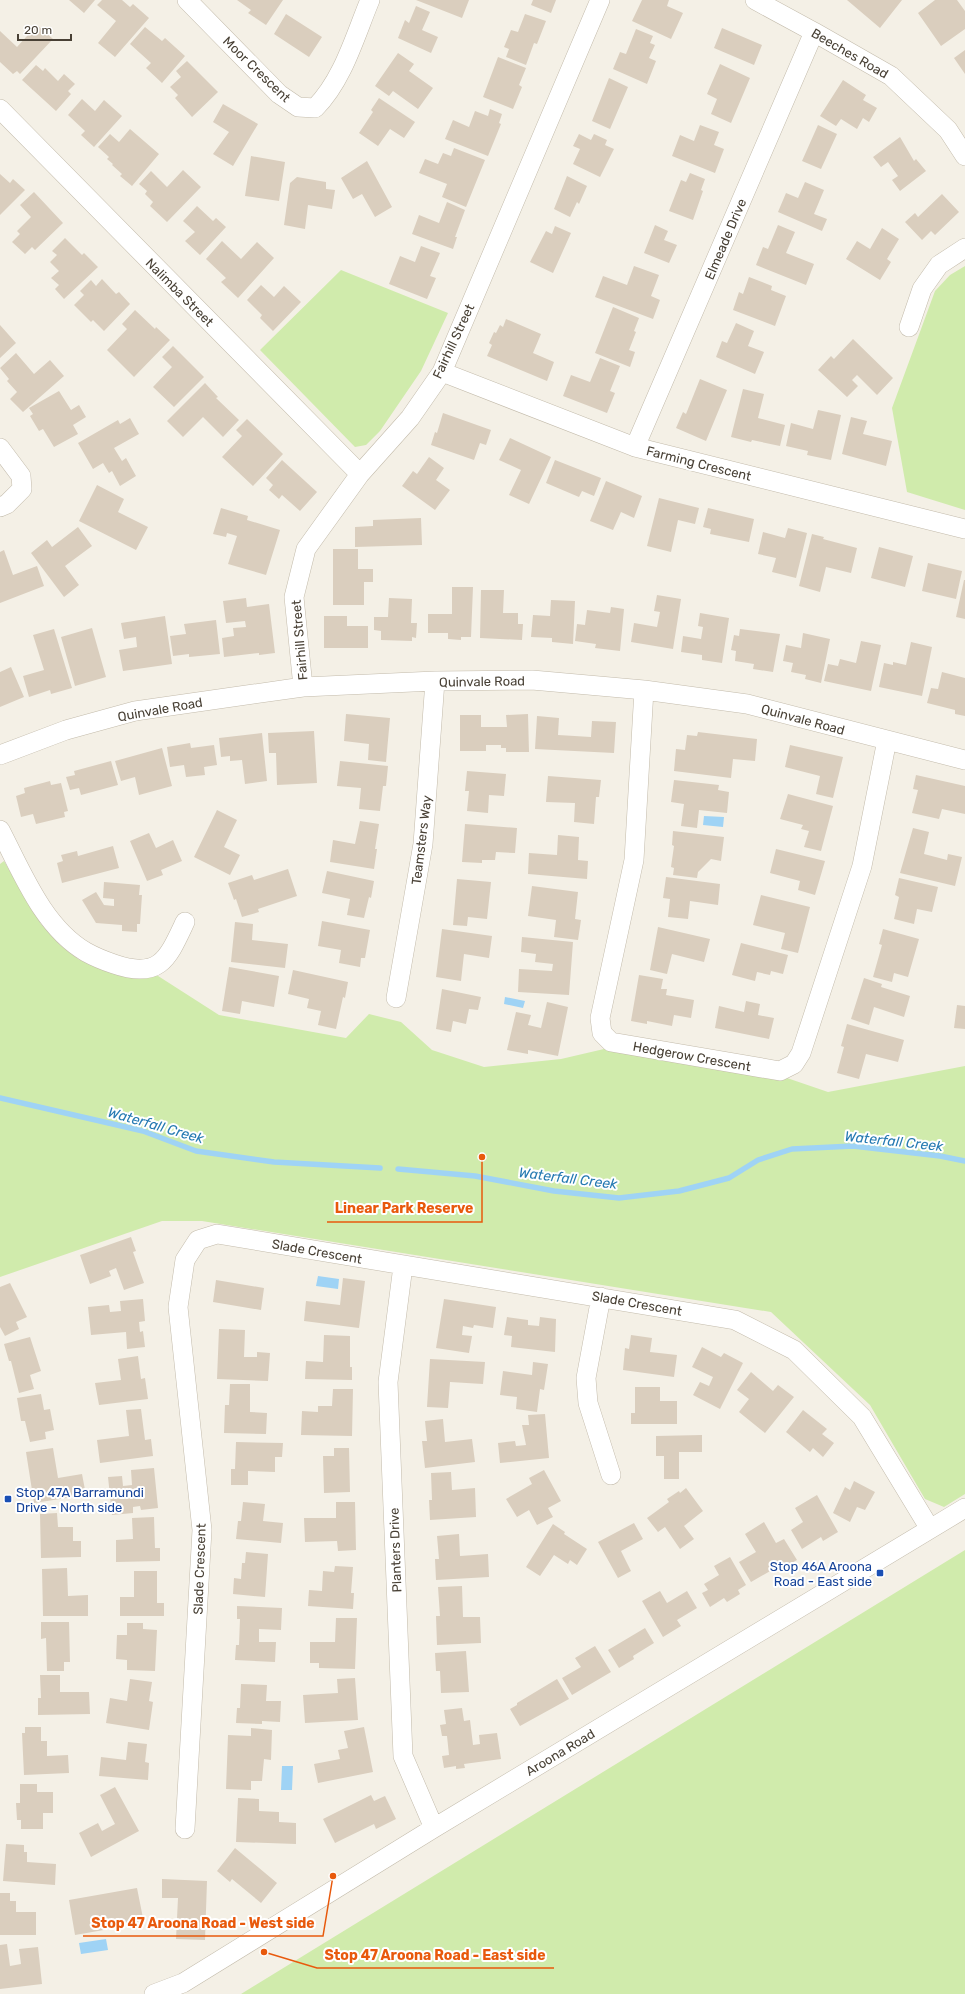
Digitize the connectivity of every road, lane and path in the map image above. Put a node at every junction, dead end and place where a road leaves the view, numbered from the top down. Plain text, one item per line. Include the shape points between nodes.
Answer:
1 (187, 0) edge
2 (370, 0) edge
3 (600, 0) edge
4 (755, 0) edge
5 (814, 32) junction
6 (0, 109) edge
7 (965, 156) edge
8 (965, 248) edge
9 (909, 327) dead end
10 (442, 372) junction
11 (635, 447) junction
12 (0, 448) edge
13 (360, 474) junction
14 (0, 507) edge
15 (965, 529) edge
16 (435, 681) junction
17 (303, 687) junction
18 (644, 690) junction
19 (887, 740) junction
20 (0, 755) edge
21 (965, 760) edge
22 (0, 830) edge
23 (185, 922) dead end
24 (396, 998) dead end
25 (403, 1266) junction
26 (601, 1297) junction
27 (611, 1475) dead end
28 (965, 1508) edge
29 (930, 1529) junction
30 (434, 1828) junction
31 (185, 1829) dead end
32 (154, 1994) edge

1 - 2 street, Moor Crescent via 279,94 298,107 315,108 326,96 340,72
3 - 10 street, Fairhill Street
4 - 5 street, Beeches Road
5 - 7 street, Beeches Road via 891,76 948,130
5 - 11 street, Elmeade Drive
6 - 13 street, Nalimba Street
8 - 9 street via 939,265 922,289
10 - 11 street, Farming Crescent
10 - 13 street, Fairhill Street via 410,418
11 - 15 street, Farming Crescent
12 - 14 street via 21,476 22,490
13 - 17 street, Fairhill Street via 306,549 294,597
16 - 17 street, Quinvale Road
16 - 18 street, Quinvale Road via 532,680
16 - 24 street, Teamsters Way via 423,844
17 - 20 street, Quinvale Road via 135,711 66,730
18 - 19 street, Quinvale Road via 747,704
18 - 19 street, Hedgerow Crescent via 634,860 600,1018 602,1033 611,1042 780,1071 794,1064 801,1053 862,866
19 - 21 street, Quinvale Road
22 - 23 street via 35,895 54,924 87,952 126,968 140,970 156,966 170,954
25 - 26 street, Slade Crescent
25 - 30 street, Planters Drive via 388,1382 403,1756
25 - 31 street, Slade Crescent via 217,1234 198,1240 184,1260 178,1307 202,1530
26 - 27 street via 586,1378 588,1403
26 - 29 street, Slade Crescent via 735,1320 794,1350 862,1417
28 - 29 street, Aroona Road
29 - 30 street, Aroona Road
30 - 32 street, Aroona Road via 183,1983

